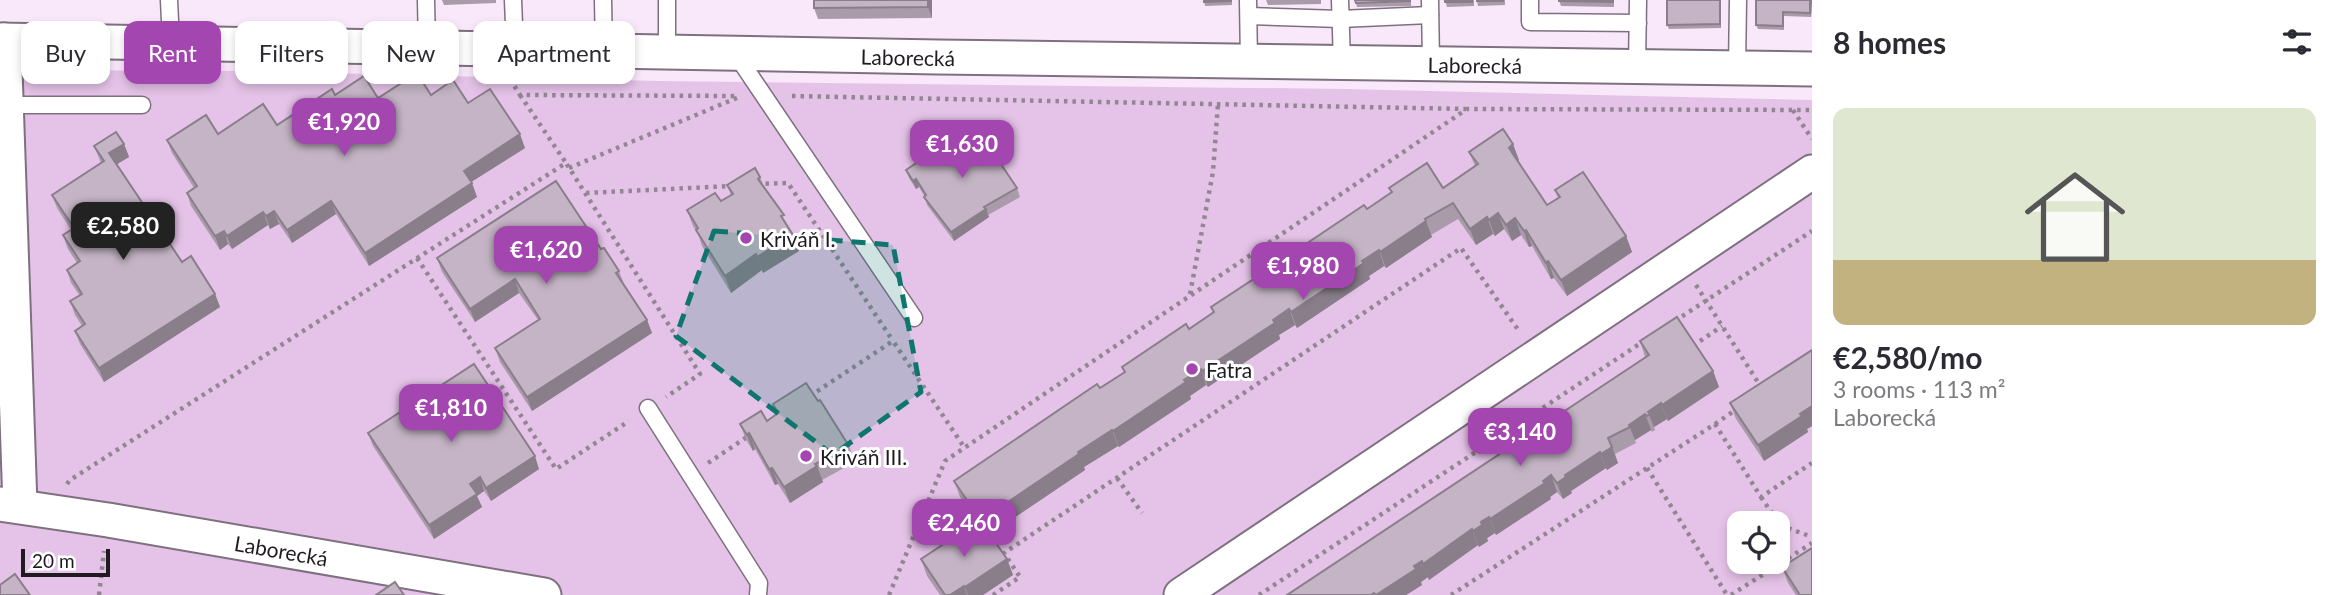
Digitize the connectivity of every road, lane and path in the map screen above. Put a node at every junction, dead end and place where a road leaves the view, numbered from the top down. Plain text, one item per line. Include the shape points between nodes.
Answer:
1 (169, 0) edge
2 (425, 0) edge
3 (513, 0) edge
4 (603, 0) edge
5 (667, 0) edge
6 (1340, 0) edge
7 (1530, 0) edge
8 (1638, 0) edge
9 (1738, 0) edge
10 (1248, 8) edge
11 (1430, 8) edge
12 (1340, 19) junction
13 (170, 21) edge
14 (426, 21) edge
15 (509, 21) edge
16 (603, 21) edge
17 (1638, 23) junction
18 (2, 40) edge
19 (124, 41) edge
20 (221, 43) edge
21 (362, 46) edge
22 (635, 51) edge
23 (667, 52) junction
24 (735, 53) junction
25 (1249, 62) junction
26 (1342, 63) junction
27 (1431, 65) junction
28 (1637, 68) junction
29 (1737, 68) junction
30 (1812, 69) edge
31 (516, 84) edge
32 (520, 95) junction
33 (764, 96) junction
34 (1218, 104) junction
35 (6, 105) junction
36 (142, 105) dead end
37 (1466, 109) junction
38 (1793, 110) junction
39 (1812, 110) edge
40 (1812, 139) edge
41 (567, 166) junction
42 (1812, 172) edge
43 (734, 185) edge
44 (747, 185) edge
45 (585, 193) junction
46 (1812, 231) edge
47 (5, 233) edge
48 (416, 258) junction
49 (1681, 261) junction
50 (1190, 295) junction
51 (1706, 301) junction
52 (914, 318) dead end
53 (1673, 323) edge
54 (1722, 326) junction
55 (1651, 337) edge
56 (893, 341) junction
57 (1692, 346) edge
58 (1537, 358) junction
59 (1764, 391) edge
60 (803, 401) edge
61 (1744, 404) edge
62 (648, 408) junction
63 (1715, 424) junction
64 (758, 430) edge
65 (964, 447) junction
66 (1812, 463) edge
67 (1647, 468) junction
68 (690, 475) junction
69 (1117, 478) junction
70 (1761, 497) junction
71 (23, 507) edge
72 (1142, 513) dead end
73 (1812, 537) edge
74 (1812, 544) edge
75 (544, 595) edge
76 (758, 595) edge
77 (889, 595) edge
78 (993, 595) edge
79 (1181, 595) edge
80 (1259, 595) edge
81 (1451, 595) edge
82 (1729, 595) edge

1 - 13 lane
2 - 14 lane
3 - 15 lane
4 - 16 lane
5 - 23 lane
6 - 12 lane
7 - 17 lane via 1530,22
8 - 17 lane
9 - 29 lane
10 - 12 lane
10 - 25 lane
11 - 12 lane
11 - 27 lane
12 - 26 lane
17 - 28 lane
18 - 19 street, Laborecká
18 - 35 street, Laborecká
20 - 21 street, Laborecká
22 - 23 street, Laborecká
23 - 24 street, Laborecká
24 - 25 street, Laborecká
24 - 33 lane
25 - 26 street, Laborecká
26 - 27 street, Laborecká
27 - 28 street, Laborecká
28 - 29 street, Laborecká
29 - 30 street, Laborecká
31 - 32 path
32 - 41 path
32 - 41 path via 743,96
33 - 34 path
33 - 52 lane
34 - 37 path
34 - 50 path via 1213,172
35 - 36 lane
35 - 47 street, Laborecká
37 - 38 path
37 - 50 path
38 - 39 path
38 - 40 path
41 - 45 path
41 - 48 path
42 - 49 street
43 - 45 path
44 - 56 path via 788,183
45 - 62 path via 700,374
46 - 51 path
47 - 71 street, Laborecká
48 - 62 path via 556,469
48 - 71 path
49 - 51 path
49 - 58 street
50 - 65 path
51 - 53 path
51 - 54 path
54 - 57 path
54 - 59 path
55 - 80 path
56 - 60 path
56 - 65 path
58 - 69 path via 1461,248
58 - 79 street
61 - 63 path
62 - 68 lane
63 - 67 path
63 - 70 path
64 - 68 path
65 - 77 path via 944,461
66 - 70 path
67 - 81 path
67 - 82 path
68 - 76 lane via 759,583
69 - 72 path
69 - 78 path via 1004,553 1020,577
70 - 73 path via 1780,525
71 - 75 street, Laborecká
74 - 82 path

